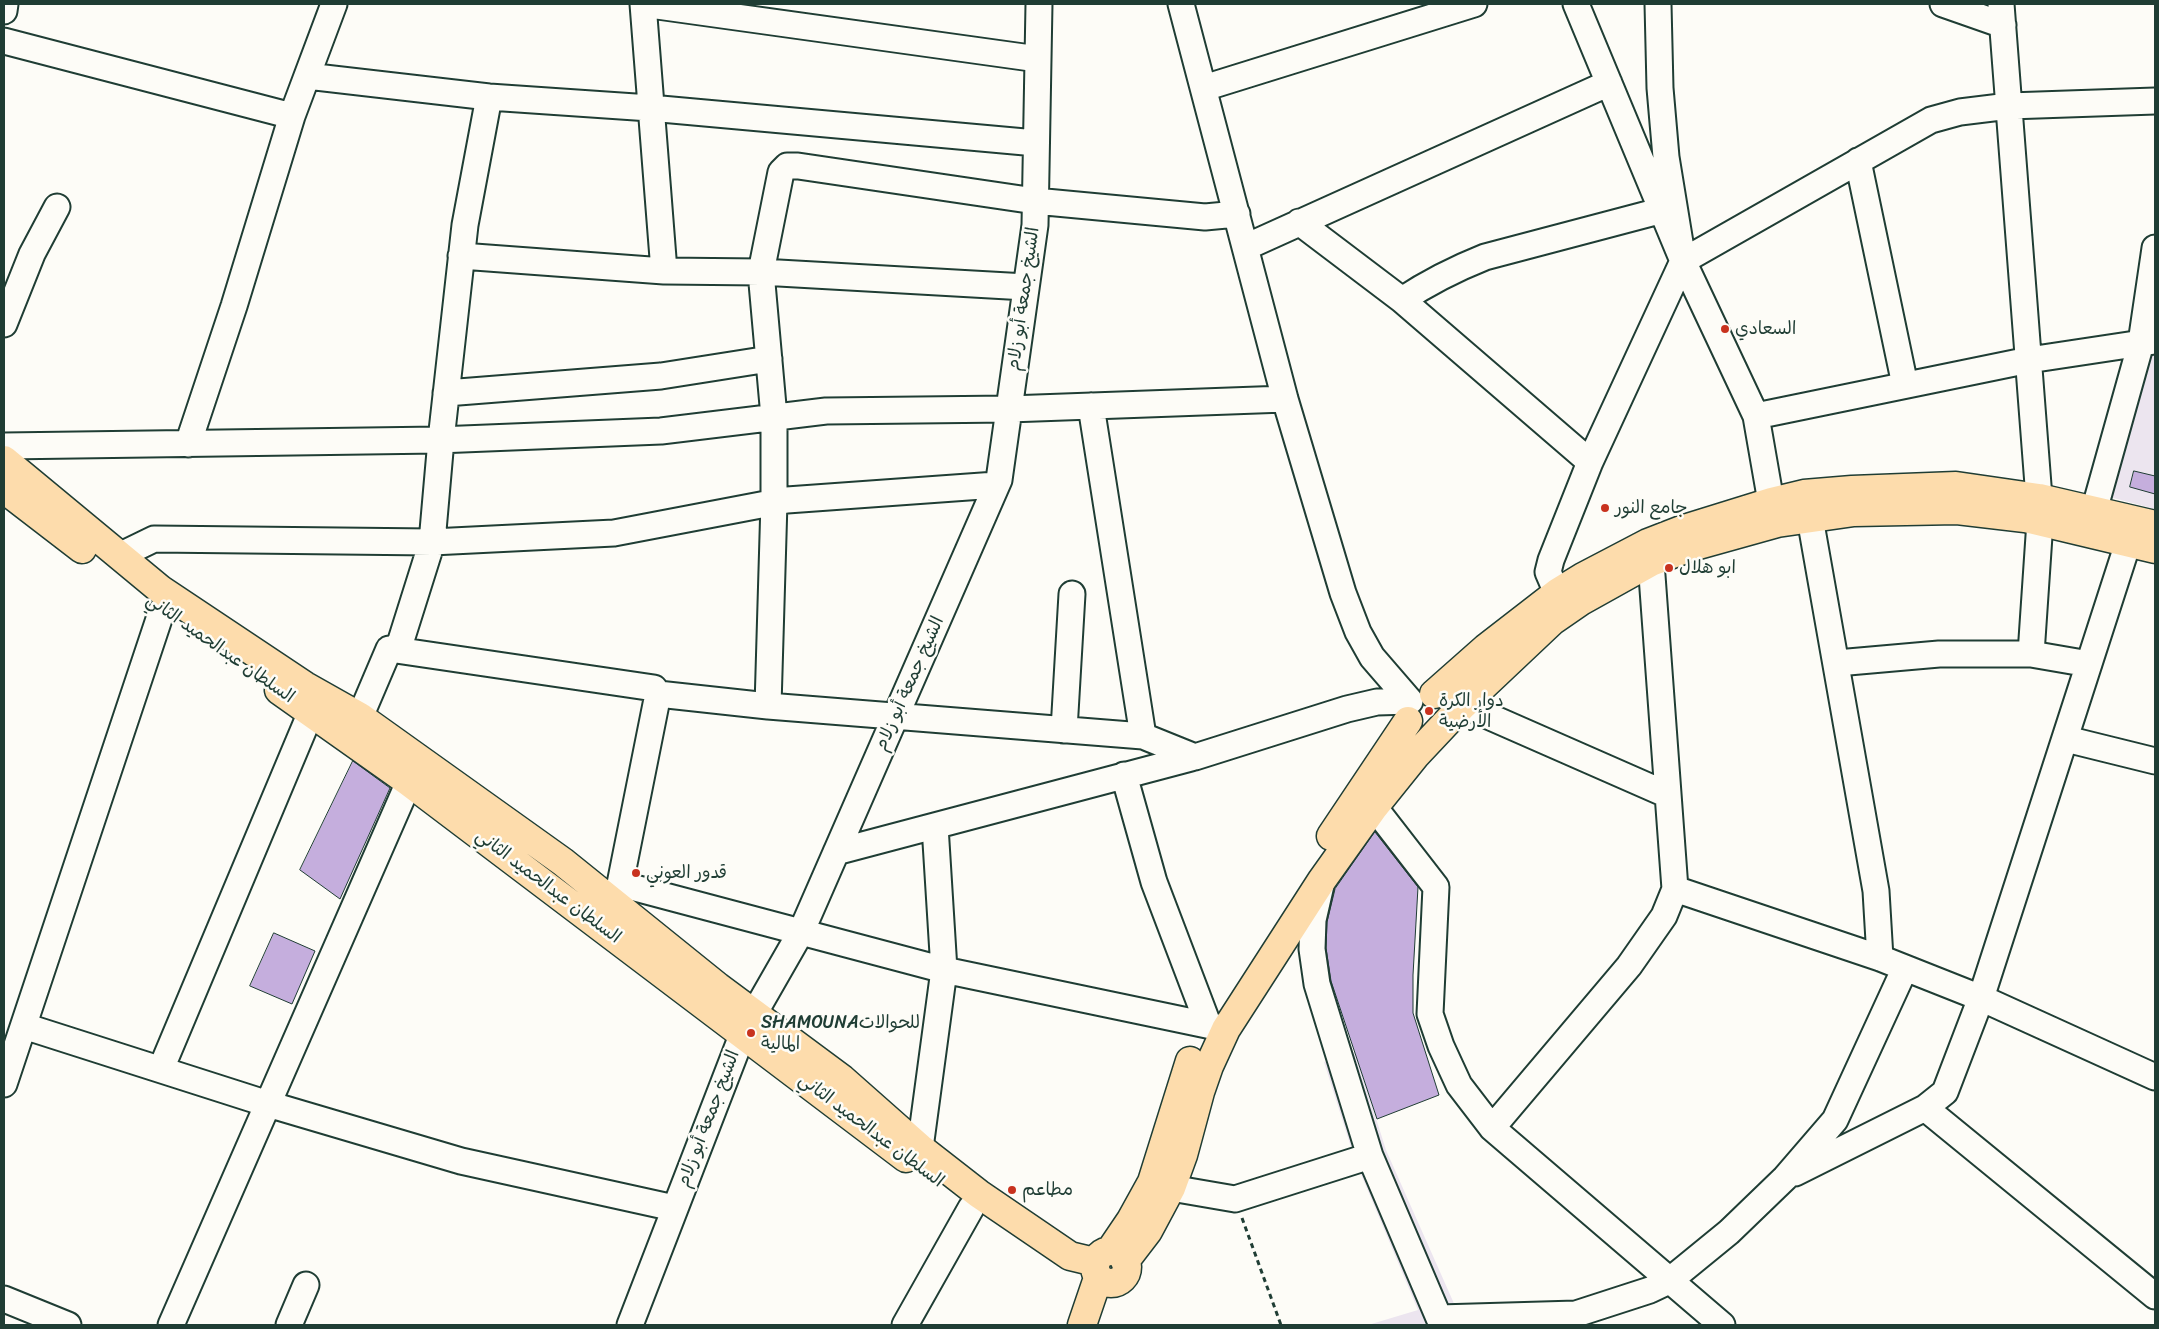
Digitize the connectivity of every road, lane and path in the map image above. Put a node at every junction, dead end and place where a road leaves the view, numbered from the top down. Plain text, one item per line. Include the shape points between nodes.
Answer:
1 (5, 4) edge
2 (334, 4) edge
3 (643, 4) edge
4 (1039, 4) edge
5 (1181, 4) edge
6 (1474, 4) edge
7 (1576, 4) edge
8 (1658, 4) edge
9 (1943, 4) edge
10 (4, 11) edge
11 (2002, 15) edge
12 (4, 41) edge
13 (1038, 59) junction
14 (307, 76) junction
15 (1609, 83) junction
16 (1204, 88) junction
17 (489, 97) junction
18 (2155, 101) edge
19 (2009, 106) junction
20 (650, 108) junction
21 (292, 116) junction
22 (1036, 143) junction
23 (1858, 161) junction
24 (1035, 201) junction
25 (57, 207) dead end
26 (1663, 210) junction
27 (1237, 214) junction
28 (1299, 222) junction
29 (1246, 246) junction
30 (2155, 248) edge
31 (461, 256) junction
32 (1683, 261) junction
33 (664, 271) junction
34 (761, 272) junction
35 (1026, 287) junction
36 (1402, 300) junction
37 (4, 324) edge
38 (2148, 342) edge
39 (769, 359) junction
40 (2029, 360) junction
41 (1905, 385) junction
42 (446, 393) junction
43 (1285, 398) junction
44 (1091, 406) junction
45 (1009, 409) junction
46 (1756, 416) junction
47 (774, 417) junction
48 (441, 440) junction
49 (188, 444) junction
50 (4, 446) edge
51 (4, 460) edge
52 (1590, 462) junction
53 (996, 485) junction
54 (4, 489) edge
55 (774, 502) junction
56 (1771, 502) junction
57 (2040, 510) junction
58 (2094, 511) junction
59 (1810, 518) junction
60 (2155, 525) edge
61 (432, 542) junction
62 (2128, 543) junction
63 (2155, 549) edge
64 (119, 556) junction
65 (1651, 562) junction
66 (1557, 593) junction
67 (1072, 594) dead end
68 (162, 610) junction
69 (398, 650) junction
70 (2031, 654) junction
71 (1837, 663) junction
72 (2089, 664) junction
73 (658, 694) junction
74 (1418, 705) junction
75 (1463, 705) junction
76 (768, 706) junction
77 (311, 712) junction
78 (360, 717) junction
79 (895, 717) junction
80 (1442, 727) junction
81 (1064, 730) junction
82 (1143, 736) junction
83 (2066, 739) junction
84 (1195, 757) junction
85 (2155, 761) edge
86 (415, 771) junction
87 (1124, 775) junction
88 (1668, 795) junction
89 (1374, 807) junction
90 (935, 826) junction
91 (836, 852) junction
92 (1322, 880) junction
93 (1675, 889) junction
94 (616, 894) junction
95 (802, 930) junction
96 (1880, 958) junction
97 (1905, 968) junction
98 (944, 970) junction
99 (1981, 998) junction
100 (748, 1022) junction
101 (24, 1026) junction
102 (1217, 1027) junction
103 (160, 1070) junction
104 (2155, 1076) edge
105 (4, 1084) edge
106 (268, 1104) junction
107 (1925, 1108) junction
108 (1492, 1128) junction
109 (920, 1148) junction
110 (1370, 1156) junction
111 (1785, 1178) junction
112 (1171, 1188) junction
113 (1236, 1198) junction
114 (674, 1208) junction
115 (971, 1208) junction
116 (1106, 1268) junction
117 (1669, 1281) junction
118 (306, 1285) dead end
119 (2155, 1296) edge
120 (4, 1298) edge
121 (1485, 1321) edge
122 (68, 1325) edge
123 (171, 1325) edge
124 (289, 1325) edge
125 (630, 1325) edge
126 (905, 1325) edge
127 (1082, 1325) edge
128 (1099, 1325) edge
129 (1281, 1325) edge
130 (1722, 1325) edge

1 - 10 street
2 - 14 street
3 - 13 street
3 - 20 street
4 - 13 street, الشيخ جمعة أبو زلام
5 - 16 street
6 - 16 street
7 - 15 street
8 - 32 street via 1665,147
9 - 11 street
11 - 19 street
12 - 21 street
13 - 22 street, الشيخ جمعة أبو زلام
14 - 17 street
14 - 21 street
15 - 26 street
15 - 28 street
16 - 27 street
17 - 20 street
17 - 31 street
18 - 19 street
19 - 23 street via 1960,112 1931,120
19 - 40 street
20 - 22 street
20 - 33 street
21 - 49 street
22 - 24 street, الشيخ جمعة أبو زلام
23 - 32 street
23 - 41 street
24 - 27 street via 1204,217
24 - 34 street via 787,166 781,172
24 - 35 street, الشيخ جمعة أبو زلام
25 - 37 street via 32,254
26 - 32 street
26 - 36 street via 1485,257 1431,281
27 - 29 street
28 - 29 street
28 - 36 street
29 - 43 street
30 - 38 street
31 - 33 street
31 - 42 street
32 - 46 street
32 - 52 street
33 - 34 street
34 - 35 street
34 - 39 street
35 - 45 street, الشيخ جمعة أبو زلام
36 - 52 street
38 - 40 street
38 - 58 street
39 - 42 street via 661,376
39 - 47 street
40 - 41 street
40 - 57 street
41 - 46 street
42 - 48 street
43 - 44 street
43 - 74 street via 1343,593 1358,632 1372,656
44 - 45 street
44 - 82 street
45 - 47 street via 826,411
45 - 53 street, الشيخ جمعة أبو زلام
46 - 56 street
47 - 48 street via 661,431
47 - 55 street
48 - 49 street
48 - 61 street
49 - 50 street
51 - 64 main road
52 - 66 street via 1549,566 1549,577
53 - 55 street
53 - 79 street, الشيخ جمعة أبو زلام
54 - 68 main road, السلطان عبدالحميد الثاني
55 - 61 street via 614,533
55 - 76 street
56 - 57 main road via 1804,494 1956,486
56 - 66 main road via 1684,528
57 - 58 main road
57 - 59 main road via 1854,512
57 - 62 main road
57 - 70 street
58 - 60 main road
59 - 65 main road via 1746,530
59 - 71 street
61 - 64 street via 154,540
61 - 69 street
62 - 63 main road
62 - 72 street
64 - 78 main road via 193,612 305,686
65 - 75 main road via 1581,601 1552,622
65 - 88 street
66 - 74 main road
67 - 81 street
68 - 77 main road, السلطان عبدالحميد الثاني
68 - 101 street
69 - 73 street via 654,688
69 - 78 street via 389,649
70 - 71 street via 1939,654
70 - 72 street
71 - 96 street via 1876,891
72 - 83 street
73 - 76 street
73 - 94 street
74 - 80 main road via 1440,697 1448,708
74 - 84 street via 1377,702
74 - 102 main road via 1285,904
75 - 80 main road
75 - 88 street
76 - 79 street
77 - 86 main road, السلطان عبدالحميد الثاني
77 - 103 street
78 - 86 main road
79 - 81 street
79 - 91 street, الشيخ جمعة أبو زلام
80 - 89 main road
81 - 82 street
82 - 84 street
83 - 85 street
83 - 99 street
84 - 87 street
86 - 94 main road
86 - 100 main road, السلطان عبدالحميد الثاني
86 - 106 street
87 - 90 street
87 - 102 street via 1154,882
88 - 93 street
89 - 92 main road
89 - 108 street via 1436,887 1430,1014 1440,1046 1459,1085
90 - 91 street
90 - 98 street
91 - 95 street, الشيخ جمعة أبو زلام
92 - 102 main road
92 - 110 street via 1313,920 1312,949 1317,984
93 - 96 street
93 - 108 street via 1664,916 1629,966
94 - 95 street
94 - 100 main road via 718,987
95 - 98 street
95 - 100 street, الشيخ جمعة أبو زلام
96 - 97 street
97 - 99 street
97 - 111 street via 1835,1120
98 - 102 street
98 - 109 street
99 - 104 street
99 - 107 street via 1945,1092
100 - 109 main road via 842,1079
100 - 114 street, الشيخ جمعة أبو زلام
100 - 115 main road, السلطان عبدالحميد الثاني
101 - 103 street
101 - 105 street
102 - 112 main road via 1209,1066
102 - 116 main road via 1191,1060 1152,1182
103 - 106 street
106 - 114 street via 461,1162
106 - 123 street
107 - 111 street
107 - 119 street
108 - 117 street
109 - 116 main road via 979,1194 1070,1256
110 - 113 street
110 - 121 street via 1439,1318
111 - 117 street via 1729,1232
112 - 113 street
112 - 116 main road via 1148,1231
113 - 129 path
114 - 125 street, الشيخ جمعة أبو زلام
115 - 116 main road, السلطان عبدالحميد الثاني via 1064,1267
115 - 126 street
116 - 127 main road
116 - 128 main road
117 - 121 street via 1576,1314
117 - 130 street
118 - 124 street
120 - 122 street

